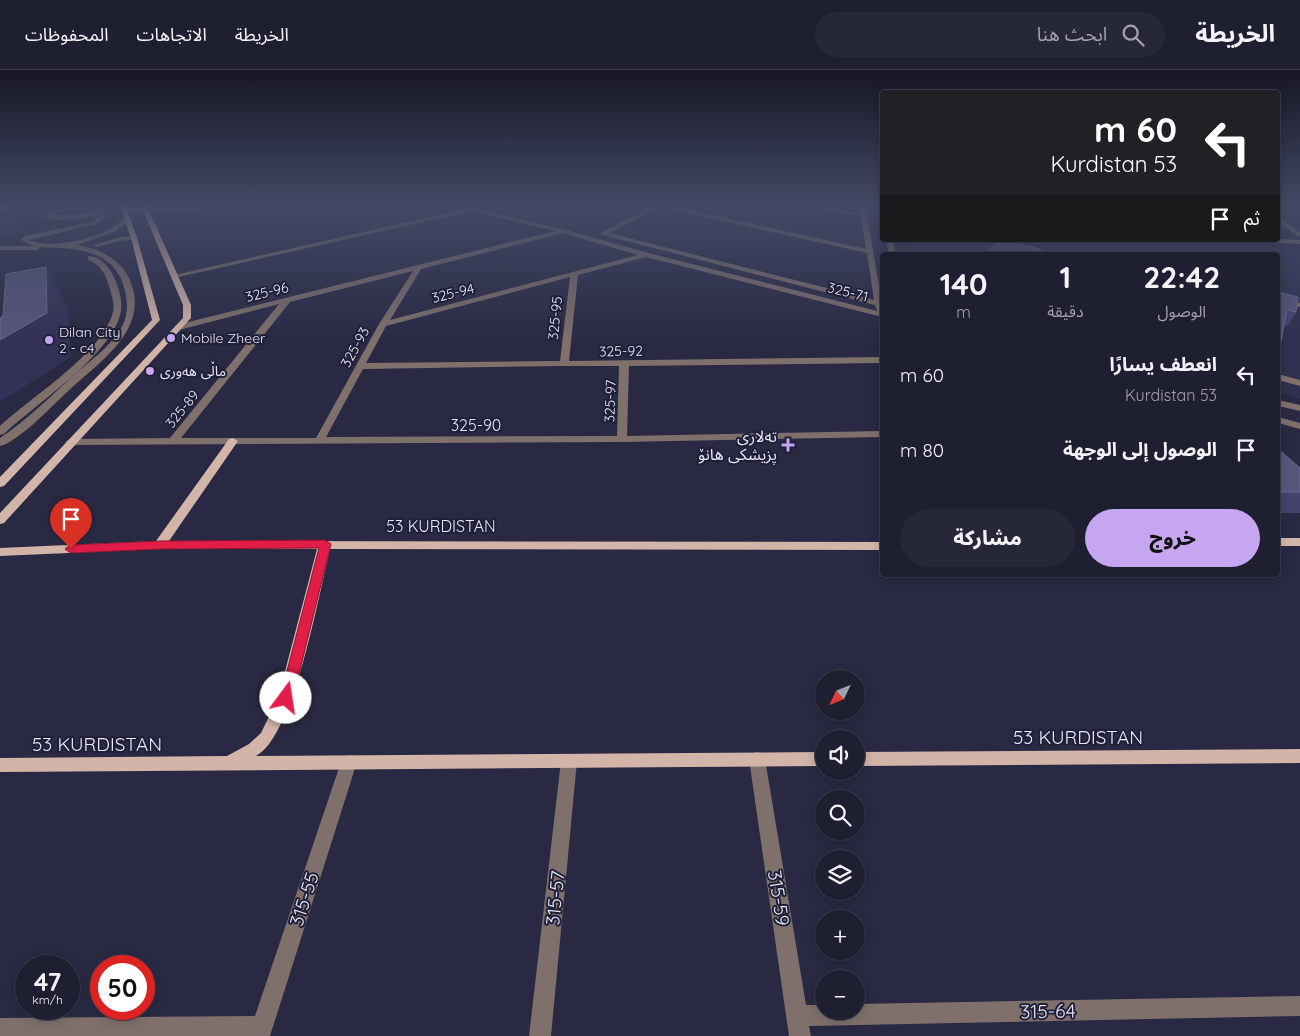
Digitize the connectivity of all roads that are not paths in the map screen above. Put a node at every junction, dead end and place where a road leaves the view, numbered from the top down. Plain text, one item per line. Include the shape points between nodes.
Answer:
1 (70, 251) edge
2 (90, 251) edge
3 (138, 251) edge
4 (163, 251) edge
5 (286, 251) edge
6 (485, 251) edge
7 (633, 251) edge
8 (670, 251) edge
9 (866, 251) edge
10 (76, 252) joint
11 (870, 252) joint
12 (646, 255) junction
13 (119, 268) junction
14 (418, 268) junction
15 (107, 270) junction
16 (574, 275) junction
17 (174, 276) junction
18 (880, 299) edge
19 (287, 300) junction
20 (1280, 301) edge
21 (880, 304) edge
22 (1300, 305) edge
23 (880, 316) edge
24 (383, 324) junction
25 (179, 327) junction
26 (880, 360) edge
27 (624, 364) junction
28 (564, 365) junction
29 (360, 366) junction
30 (1280, 378) edge
31 (1300, 383) edge
32 (1280, 403) edge
33 (1300, 408) edge
34 (1280, 421) edge
35 (1300, 426) edge
36 (0, 432) edge
37 (880, 434) edge
38 (622, 439) junction
39 (173, 441) junction
40 (233, 441) junction
41 (319, 441) junction
42 (70, 442) junction
43 (0, 443) edge
44 (0, 484) edge
45 (0, 520) edge
46 (1280, 542) edge
47 (1299, 542) edge
48 (325, 544) junction
49 (160, 545) junction
50 (880, 546) edge
51 (0, 552) edge
52 (1300, 756) edge
53 (757, 759) junction
54 (815, 759) edge
55 (865, 759) edge
56 (570, 760) junction
57 (349, 762) junction
58 (226, 763) junction
59 (0, 765) edge
60 (1300, 1006) edge
61 (798, 1026) edge
62 (0, 1029) edge
63 (260, 1031) edge
64 (540, 1036) edge

1 - 10 street
2 - 13 street via 106,257
3 - 44 main road via 156,320
4 - 17 main road
5 - 17 street
6 - 14 street, 325-96
7 - 12 street, 325-71
8 - 21 street, 325-71
9 - 11 street
10 - 15 street via 96,260
11 - 18 street
12 - 16 street, 325-94
12 - 23 street, 325-71
13 - 15 street
13 - 43 street via 132,299 132,310 120,336 22,428
14 - 19 street, 325-96
14 - 24 street, 325-93
15 - 36 street via 118,302 106,337
16 - 24 street, 325-94
16 - 28 street, 325-95
17 - 25 main road via 187,305 187,318
19 - 25 street, 325-96
19 - 39 street, 325-89
20 - 22 street
24 - 29 street, 325-93
25 - 42 main road
26 - 27 street, 325-92
27 - 28 street, 325-92
27 - 38 street, 325-97
28 - 29 street, 325-92
29 - 41 street, 325-93
30 - 31 street
32 - 33 street
34 - 35 street
37 - 38 street, 325-90
38 - 41 street, 325-90
39 - 40 street, 325-90
39 - 42 street, 325-90
40 - 41 street, 325-90
40 - 49 main road
42 - 45 main road
46 - 47 main road
48 - 49 main road, 53 KURDISTAN
48 - 50 main road, 53 KURDISTAN
48 - 58 main road via 286,698 274,726 256,749
49 - 51 main road, 53 KURDISTAN
52 - 55 main road, 53 KURDISTAN
53 - 54 main road, 53 KURDISTAN
53 - 56 main road, 53 KURDISTAN
53 - 61 street, 315-59
56 - 57 main road, 53 KURDISTAN
56 - 64 street, 315-57
57 - 58 main road, 53 KURDISTAN
57 - 63 street, 315-55
58 - 59 main road, 53 KURDISTAN
60 - 61 street, 315-64
62 - 63 street

